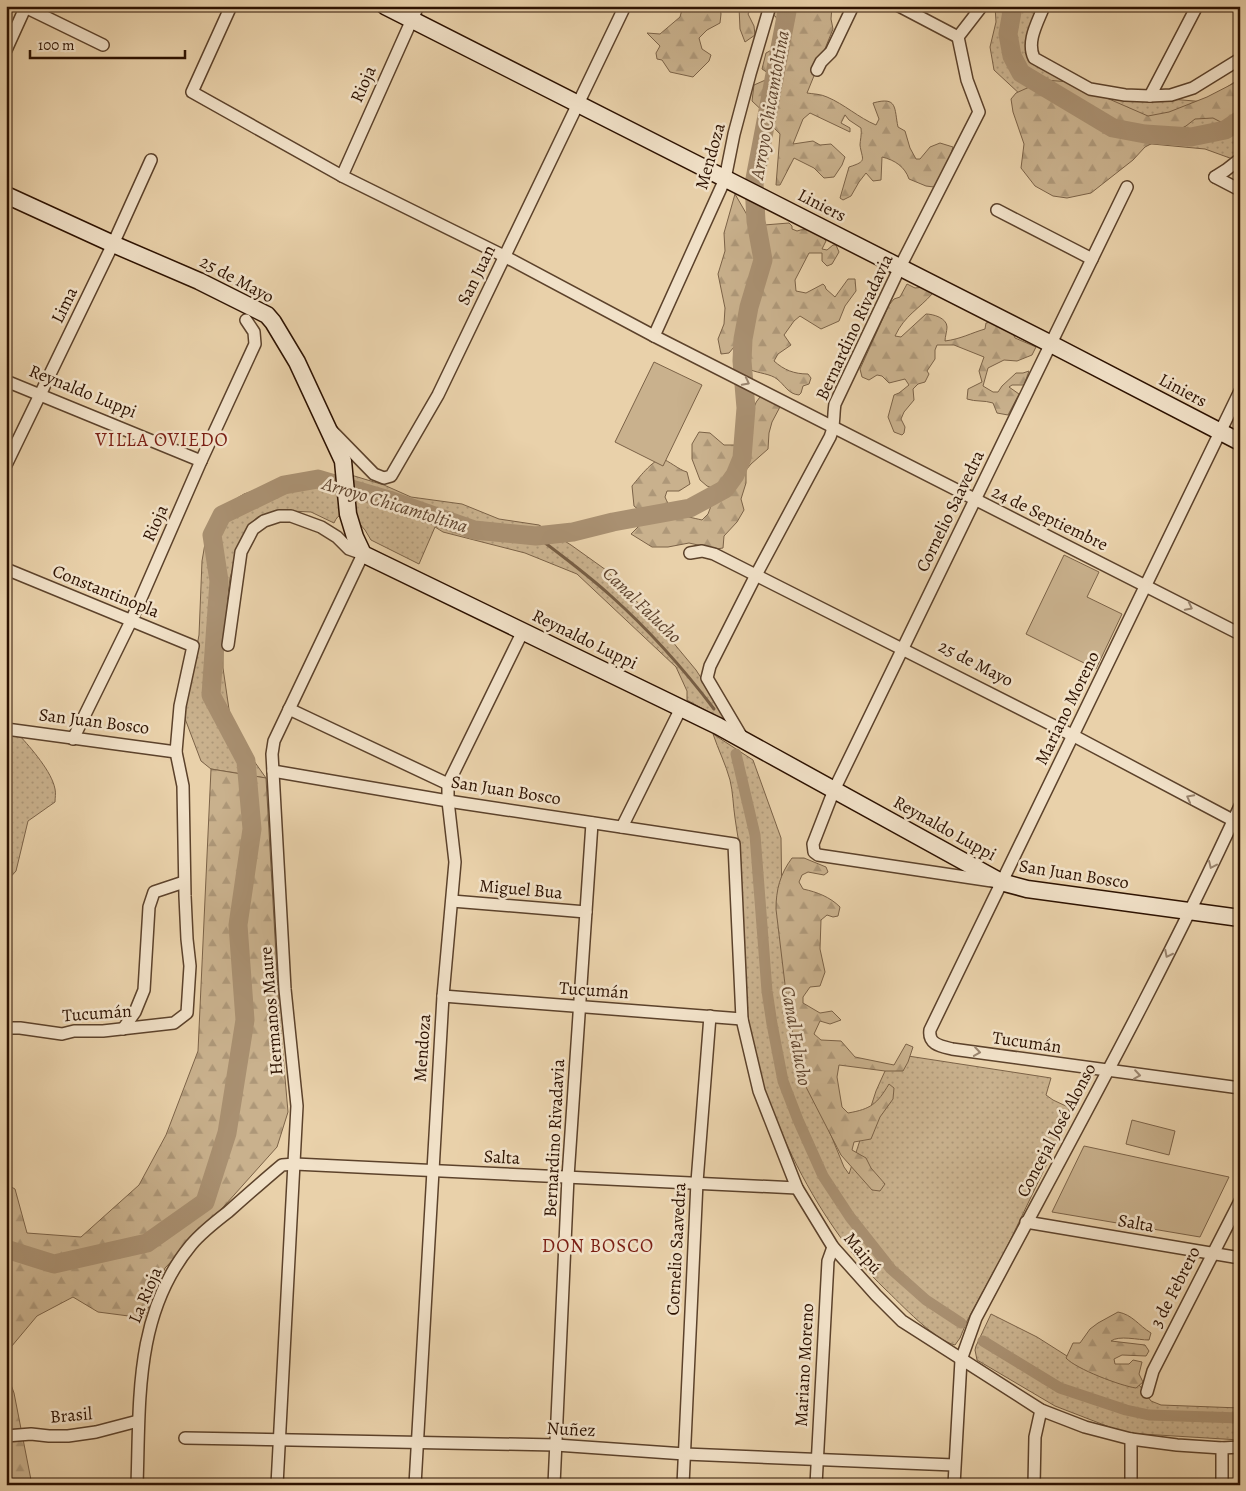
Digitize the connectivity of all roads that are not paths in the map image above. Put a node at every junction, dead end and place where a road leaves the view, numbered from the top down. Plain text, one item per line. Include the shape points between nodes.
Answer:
1 (231, 6) edge
2 (385, 6) edge
3 (625, 6) edge
4 (770, 6) edge
5 (853, 6) edge
6 (898, 6) edge
7 (982, 6) edge
8 (1044, 6) edge
9 (1197, 6) edge
10 (25, 7) edge
11 (414, 13) edge
12 (958, 37) junction
13 (103, 45) dead end
14 (6, 50) edge
15 (1240, 59) edge
16 (817, 70) dead end
17 (1150, 96) junction
18 (579, 104) junction
19 (1240, 159) edge
20 (151, 160) dead end
21 (342, 176) junction
22 (731, 182) junction
23 (1127, 187) dead end
24 (1240, 190) edge
25 (6, 195) edge
26 (997, 210) dead end
27 (113, 244) junction
28 (504, 256) junction
29 (1092, 258) junction
30 (900, 267) junction
31 (246, 320) dead end
32 (654, 336) junction
33 (1051, 344) junction
34 (6, 381) edge
35 (1240, 391) edge
36 (40, 394) junction
37 (326, 424) junction
38 (834, 427) junction
39 (1220, 432) junction
40 (1240, 442) edge
41 (201, 461) junction
42 (6, 465) edge
43 (975, 500) junction
44 (690, 553) dead end
45 (363, 554) junction
46 (6, 569) edge
47 (756, 575) junction
48 (1146, 585) junction
49 (132, 620) junction
50 (523, 631) junction
51 (1240, 634) edge
52 (228, 645) dead end
53 (903, 648) junction
54 (681, 708) junction
55 (289, 709) junction
56 (6, 729) edge
57 (1074, 736) junction
58 (72, 739) junction
59 (743, 740) junction
60 (176, 752) junction
61 (273, 771) junction
62 (448, 784) junction
63 (834, 790) junction
64 (448, 801) junction
65 (1240, 806) edge
66 (1236, 822) edge
67 (592, 823) junction
68 (622, 827) junction
69 (734, 844) joint
70 (814, 852) joint
71 (184, 882) junction
72 (1001, 882) junction
73 (452, 901) junction
74 (1190, 911) junction
75 (586, 912) junction
76 (1240, 918) edge
77 (443, 996) junction
78 (579, 1006) junction
79 (710, 1016) junction
80 (742, 1019) junction
81 (6, 1028) edge
82 (123, 1029) junction
83 (931, 1041) joint
84 (1108, 1071) junction
85 (1240, 1088) edge
86 (296, 1141) junction
87 (282, 1164) junction
88 (295, 1164) junction
89 (432, 1172) junction
90 (568, 1178) junction
91 (697, 1182) junction
92 (797, 1188) junction
93 (1240, 1201) edge
94 (1026, 1222) junction
95 (833, 1247) junction
96 (1212, 1254) junction
97 (1240, 1258) edge
98 (961, 1360) junction
99 (1147, 1392) dead end
100 (1041, 1410) junction
101 (138, 1421) junction
102 (6, 1436) edge
103 (185, 1438) dead end
104 (1132, 1438) junction
105 (280, 1441) junction
106 (417, 1442) junction
107 (556, 1445) junction
108 (1240, 1447) edge
109 (1222, 1448) junction
110 (685, 1454) junction
111 (817, 1460) junction
112 (954, 1465) junction
113 (137, 1485) edge
114 (277, 1485) edge
115 (415, 1485) edge
116 (554, 1485) edge
117 (683, 1485) edge
118 (816, 1485) edge
119 (954, 1485) edge
120 (1034, 1485) edge
121 (1131, 1485) edge
122 (1222, 1485) edge

1 - 21 street, 24 de Septiembre via 192,92
2 - 11 street, Liniers
3 - 18 street, San Juan
4 - 22 street, Mendoza via 747,82
5 - 16 street via 831,52
6 - 12 street
7 - 12 street
8 - 17 street via 1031,40 1034,58 1090,89
9 - 17 street
10 - 13 street
10 - 14 street
11 - 18 street, Liniers
11 - 21 street, Rioja
12 - 30 street, Bernardino Rivadavia via 967,80 979,112
15 - 17 street via 1193,88
18 - 22 street, Liniers
18 - 28 street, San Juan
19 - 24 street via 1214,177
20 - 27 street, Lima
21 - 28 street, 24 de Septiembre
22 - 30 street, Liniers
22 - 32 street, Mendoza
23 - 29 street, Cornelio Saavedra
25 - 27 street, 25 de Mayo
26 - 29 street
27 - 36 street, Lima
27 - 37 street, 25 de Mayo via 199,280 268,316 297,362
28 - 32 street, 24 de Septiembre
28 - 37 street, San Juan via 438,395 391,476 384,478 374,474
29 - 33 street, Cornelio Saavedra
30 - 33 street, Liniers
30 - 38 street, Bernardino Rivadavia via 835,404
31 - 41 street, Rioja via 254,332 255,344
32 -> 38 street, 24 de Septiembre
33 - 39 street, Liniers
33 - 43 street, Cornelio Saavedra
34 - 36 street, Reynaldo Luppi
35 - 39 street, Mariano Moreno
36 - 41 street, Reynaldo Luppi
36 - 42 street, Lima
37 - 45 street, 25 de Mayo via 343,461 348,514
38 - 43 street, 24 de Septiembre
38 - 47 street, Bernardino Rivadavia
39 - 40 street, Liniers
39 - 48 street, Mariano Moreno
41 - 49 street, Rioja
43 - 48 street, 24 de Septiembre
43 - 53 street, Cornelio Saavedra
44 - 47 street, 25 de Mayo via 714,554
45 - 50 street, Reynaldo Luppi
45 - 52 street, Reynaldo Luppi via 349,549 321,527 291,516 264,521 253,529 241,552
45 - 55 street, Hermanos Maure
46 - 49 street, Constantinopla
47 - 53 street, 25 de Mayo
47 - 59 street, Bernardino Rivadavia via 707,678
48 -> 51 street, 24 de Septiembre
48 - 57 street, Mariano Moreno
49 - 58 street, Rioja
49 - 60 street, Constantinopla via 193,646 180,706
50 - 54 street, Reynaldo Luppi
50 - 62 street, Mendoza
53 - 57 street, 25 de Mayo
53 - 63 street, Cornelio Saavedra
54 - 59 street, Reynaldo Luppi
54 - 68 street
55 - 61 street, Hermanos Maure via 274,741
55 - 62 street
56 - 58 street, San Juan Bosco
66 -> 57 street, 25 de Mayo
57 - 72 street, Mariano Moreno
58 - 60 street, San Juan Bosco
59 - 63 street, Reynaldo Luppi
60 - 71 street via 183,786
61 - 64 street, San Juan Bosco
61 - 86 street, Hermanos Maure via 285,989 297,1106
62 - 64 street, Mendoza
63 - 70 street, Cornelio Saavedra via 813,844
63 - 72 street, Reynaldo Luppi
64 - 67 street, San Juan Bosco
64 - 73 street, Mendoza via 455,862
65 - 66 street, Concejal José Alonso
66 -> 74 street, Concejal José Alonso
67 - 68 street, San Juan Bosco
67 - 75 street, Bernardino Rivadavia
68 - 69 street, San Juan Bosco
69 - 80 street, Maipú
70 - 72 street, San Juan Bosco
71 - 82 street via 154,892 149,907 144,990 135,1012
71 - 82 street, Tucumán via 190,966 187,1013 174,1023
72 - 74 street, San Juan Bosco via 1026,889
72 - 83 street, Mariano Moreno via 930,1030
73 - 75 street, Miguel Bua
73 - 77 street, Mendoza
74 - 76 street, San Juan Bosco
74 -> 84 street, Concejal José Alonso
75 - 78 street, Bernardino Rivadavia
77 - 78 street, Tucumán
77 - 89 street, Mendoza
78 - 79 street, Tucumán
78 - 90 street, Bernardino Rivadavia
79 - 80 street, Tucumán
79 - 91 street, Cornelio Saavedra
80 - 92 street, Maipú via 759,1091
81 - 82 street, Tucumán via 62,1034
83 -> 84 street, Tucumán via 952,1049
84 -> 85 street, Tucumán
84 - 94 street, Concejal José Alonso
86 - 87 street, La Rioja
86 - 88 street, Hermanos Maure
87 - 88 street
87 - 101 street, La Rioja via 198,1239 178,1262 162,1291 147,1337
88 - 89 street, Salta
88 - 105 street, Hermanos Maure
89 - 90 street, Salta
89 - 106 street, Mendoza
90 - 91 street, Salta
90 - 107 street, Bernardino Rivadavia
91 - 92 street, Salta
91 - 110 street, Cornelio Saavedra
92 - 95 street, Maipú
93 - 96 street, 3 de Febrero
94 - 96 street, Salta
94 - 98 street, Concejal José Alonso via 976,1318
95 - 98 street, Maipú via 902,1322
95 - 111 street, Mariano Moreno via 828,1261
96 - 97 street, Salta
96 - 99 street, 3 de Febrero via 1153,1371
98 - 100 street, Maipú
98 - 112 street, Concejal José Alonso
100 - 104 street, Maipú via 1085,1427
100 - 120 street via 1035,1437
101 - 102 street, Brasil via 68,1436
101 - 113 street, La Rioja
103 - 105 street, Nuñez
104 - 109 street, Maipú
104 - 121 street
105 - 106 street, Nuñez
105 - 114 street, Hermanos Maure
106 - 107 street, Nuñez
106 - 115 street, Mendoza
107 - 110 street, Nuñez
107 - 116 street, Bernardino Rivadavia
108 - 109 street, Maipú
109 - 122 street
110 - 111 street, Nuñez
110 - 117 street, Cornelio Saavedra
111 - 112 street, Nuñez
111 - 118 street, Mariano Moreno
112 - 119 street, Concejal José Alonso

